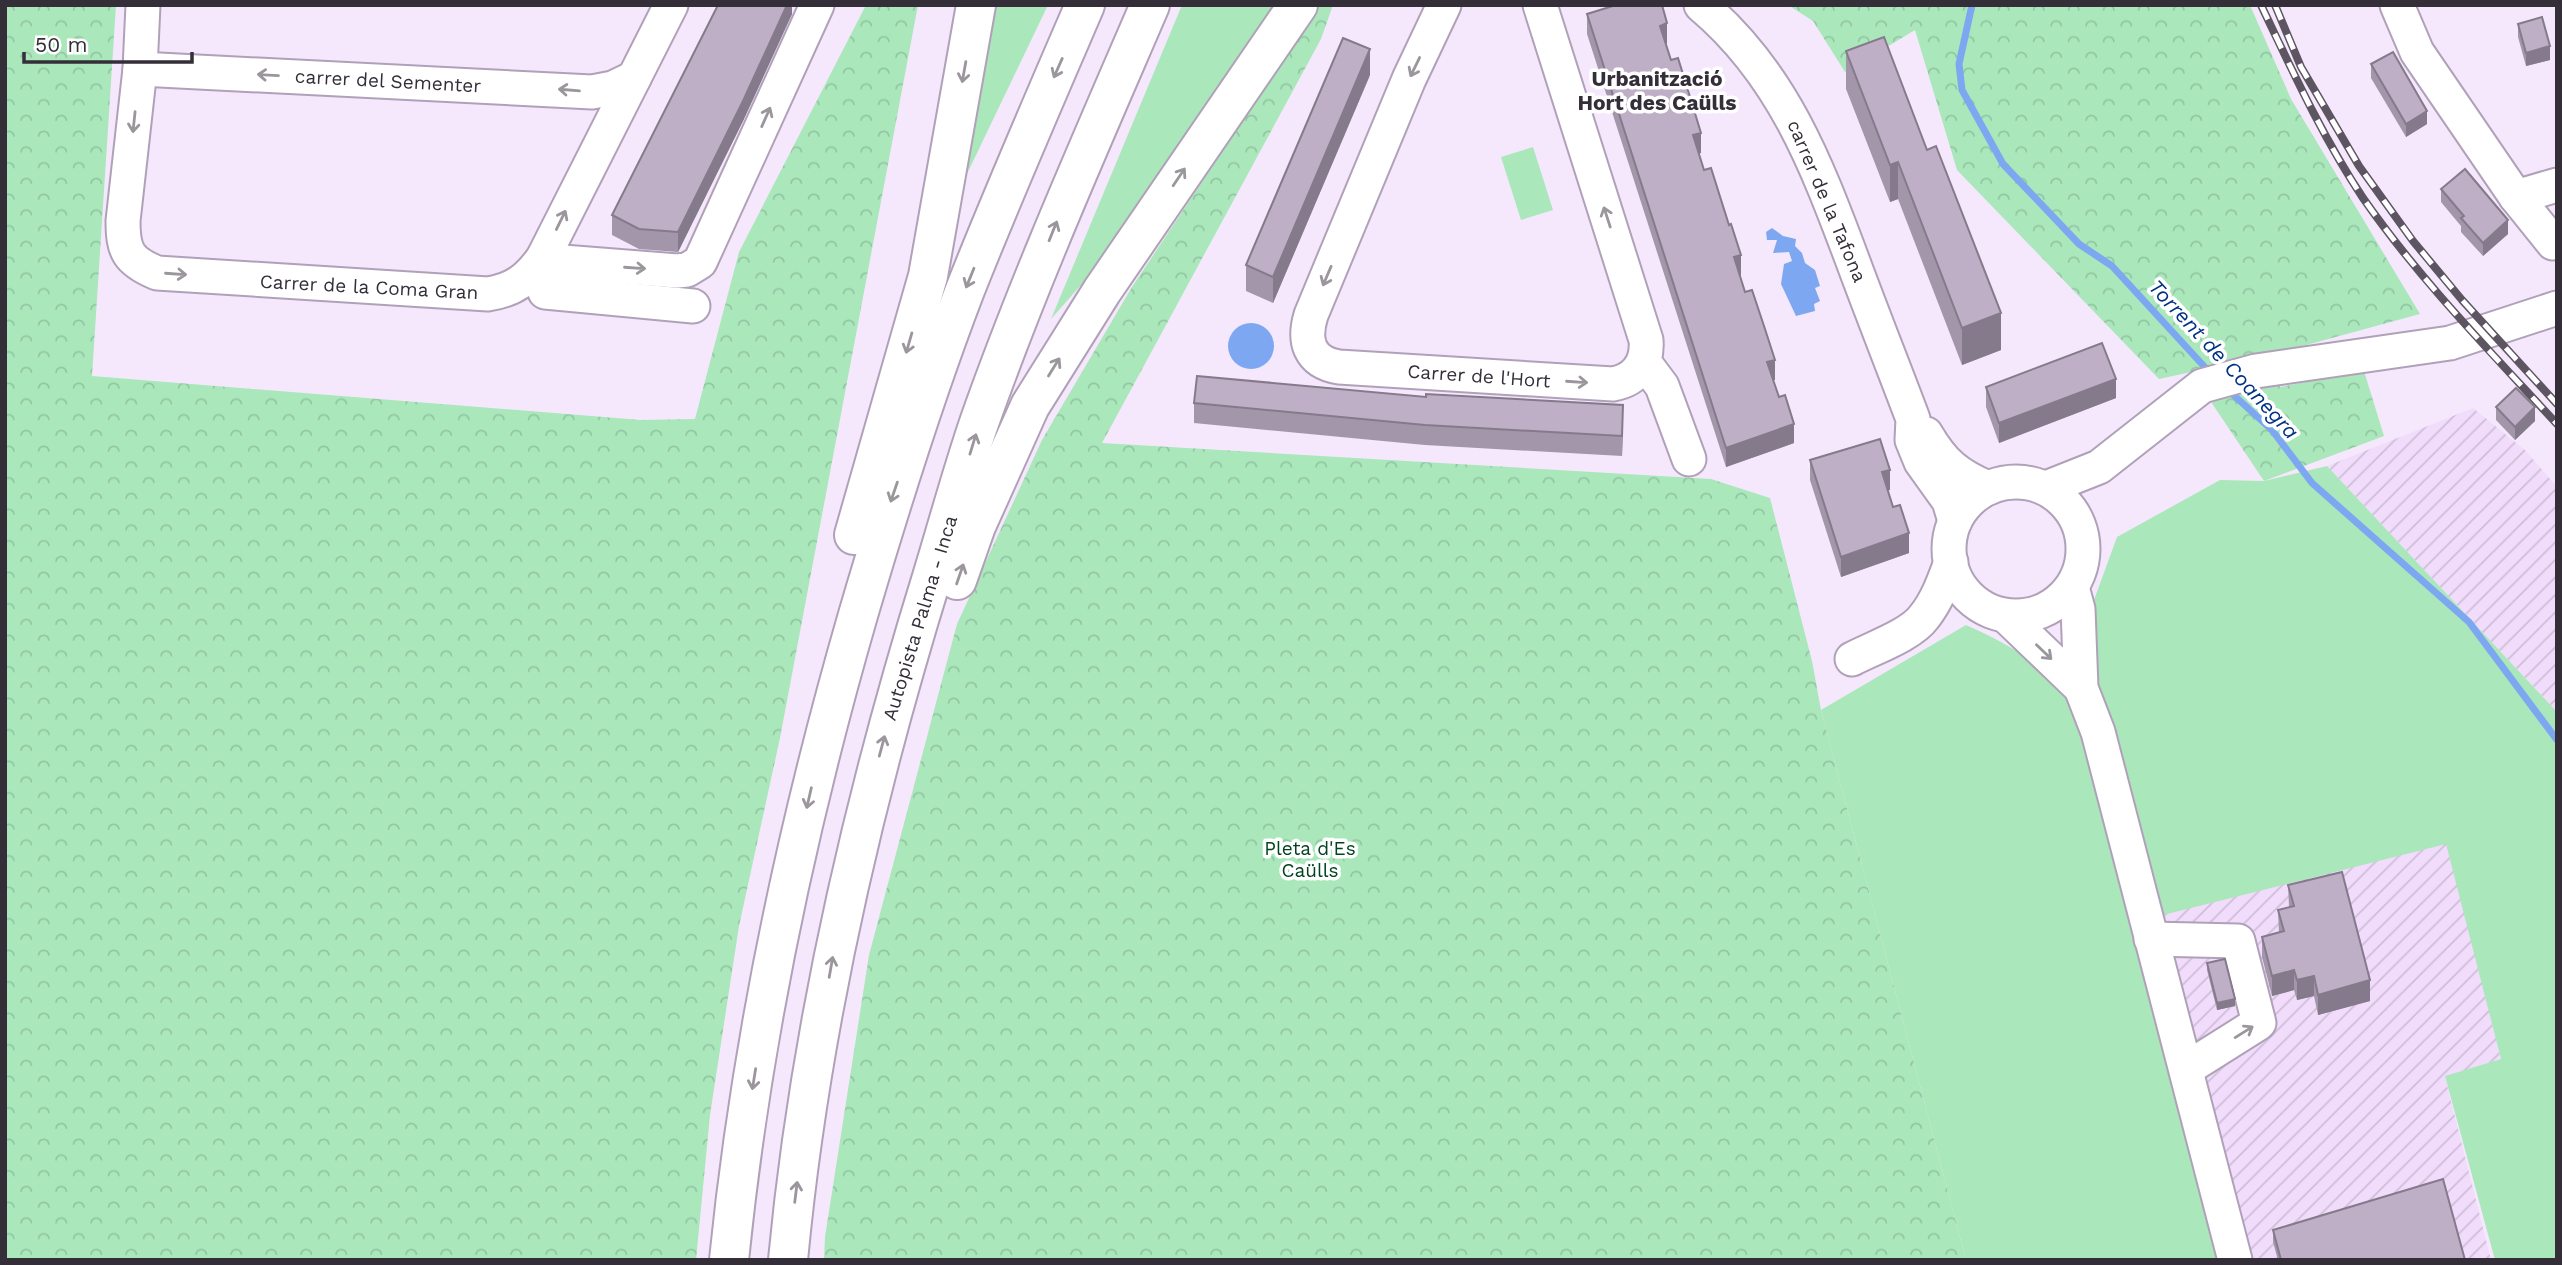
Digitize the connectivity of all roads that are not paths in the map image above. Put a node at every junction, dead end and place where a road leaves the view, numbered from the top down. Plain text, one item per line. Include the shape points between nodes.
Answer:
1 (143, 5) edge
2 (671, 5) edge
3 (817, 5) edge
4 (976, 5) edge
5 (1085, 5) edge
6 (1150, 5) edge
7 (1298, 5) edge
8 (1444, 5) edge
9 (1540, 5) edge
10 (1701, 5) edge
11 (2397, 5) edge
12 (140, 69) junction
13 (634, 79) junction
14 (2557, 184) edge
15 (2516, 197) junction
16 (2553, 243) dead end
17 (543, 258) junction
18 (545, 292) dead end
19 (693, 306) dead end
20 (2557, 308) edge
21 (1644, 362) junction
22 (1913, 419) junction
23 (1689, 459) dead end
24 (2099, 467) junction
25 (1988, 488) junction
26 (2046, 488) junction
27 (1955, 522) junction
28 (2082, 535) junction
29 (1951, 562) junction
30 (2071, 587) junction
31 (1995, 612) junction
32 (1923, 619) junction
33 (1852, 659) dead end
34 (2081, 688) junction
35 (895, 697) junction
36 (825, 731) junction
37 (2151, 939) junction
38 (2186, 1069) junction
39 (729, 1260) edge
40 (788, 1260) edge
41 (2235, 1260) edge

1 - 12 street
2 - 13 street, Carrer de la Coma Gran
17 -> 3 street via 677,271 700,262
4 -> 36 highway via 928,276 827,629
5 -> 36 highway via 956,317 888,510
35 -> 6 highway, Autopista Palma - Inca via 979,423 1056,223
35 -> 7 highway via 932,654 976,526 1030,406 1102,291
8 -> 21 street, Carrer de l'Hort via 1315,306 1307,327 1310,348 1323,361 1339,367 1613,384 1631,378
21 -> 9 street via 1646,340
10 - 22 street, carrer de la Tafona via 1747,51 1796,122
11 - 15 street via 2417,52
13 -> 12 street, carrer del Sementer via 592,92
12 -> 17 street, Carrer de la Coma Gran via 123,241 129,256 142,267 158,273 488,294 519,285
17 -> 13 street, Carrer de la Coma Gran
14 - 15 street
15 - 16 street
18 - 19 street
20 - 24 street via 2450,343 2256,371 2202,386
21 - 23 street via 1662,386
22 - 25 street via 1940,457 1970,481
22 - 27 street via 1912,440 1949,501
24 - 26 street
24 - 28 street
25 - 26 street via 2027,482
25 - 27 street via 1974,496
26 - 28 street via 2075,516
27 - 29 street via 1949,544
28 - 30 street via 2080,571
29 - 31 street via 1960,587 1973,601
29 - 32 street
30 - 31 street via 2043,611 2025,616
30 - 34 street via 2078,609
31 - 32 street
31 -> 34 street
32 - 33 street
34 - 37 street via 2098,732
40 -> 35 highway, Autopista Palma - Inca via 840,918
36 -> 39 highway via 765,1012
37 - 38 street
38 -> 37 street via 2259,1023 2238,941
38 - 41 street

